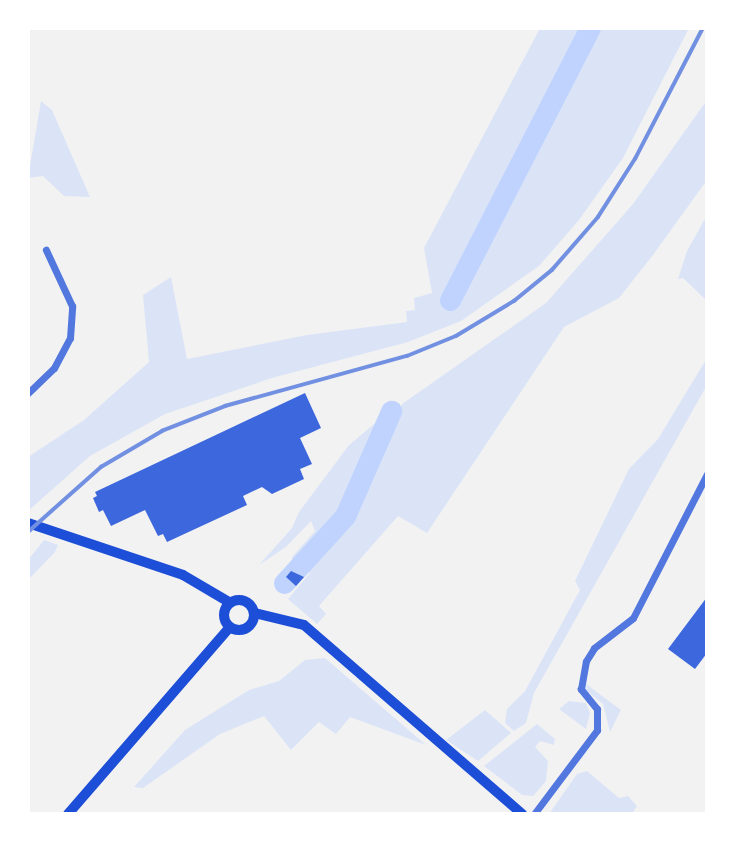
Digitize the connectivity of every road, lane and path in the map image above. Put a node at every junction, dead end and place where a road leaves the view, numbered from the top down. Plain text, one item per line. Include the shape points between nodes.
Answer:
1 (46, 250) dead end
2 (28, 393) edge
3 (707, 474) edge
4 (28, 523) edge
5 (229, 602) junction
6 (255, 612) junction
7 (230, 628) junction
8 (68, 814) edge
9 (522, 814) edge
10 (534, 814) edge

1 - 2 street via 72,306 70,338 54,368
3 - 10 street via 633,618 594,648 586,661 581,689 597,709 597,730
4 - 5 main road via 183,575
5 - 6 main road via 248,602
5 - 7 main road via 224,613
6 - 7 main road via 247,628
6 - 9 main road via 304,625
7 - 8 main road

